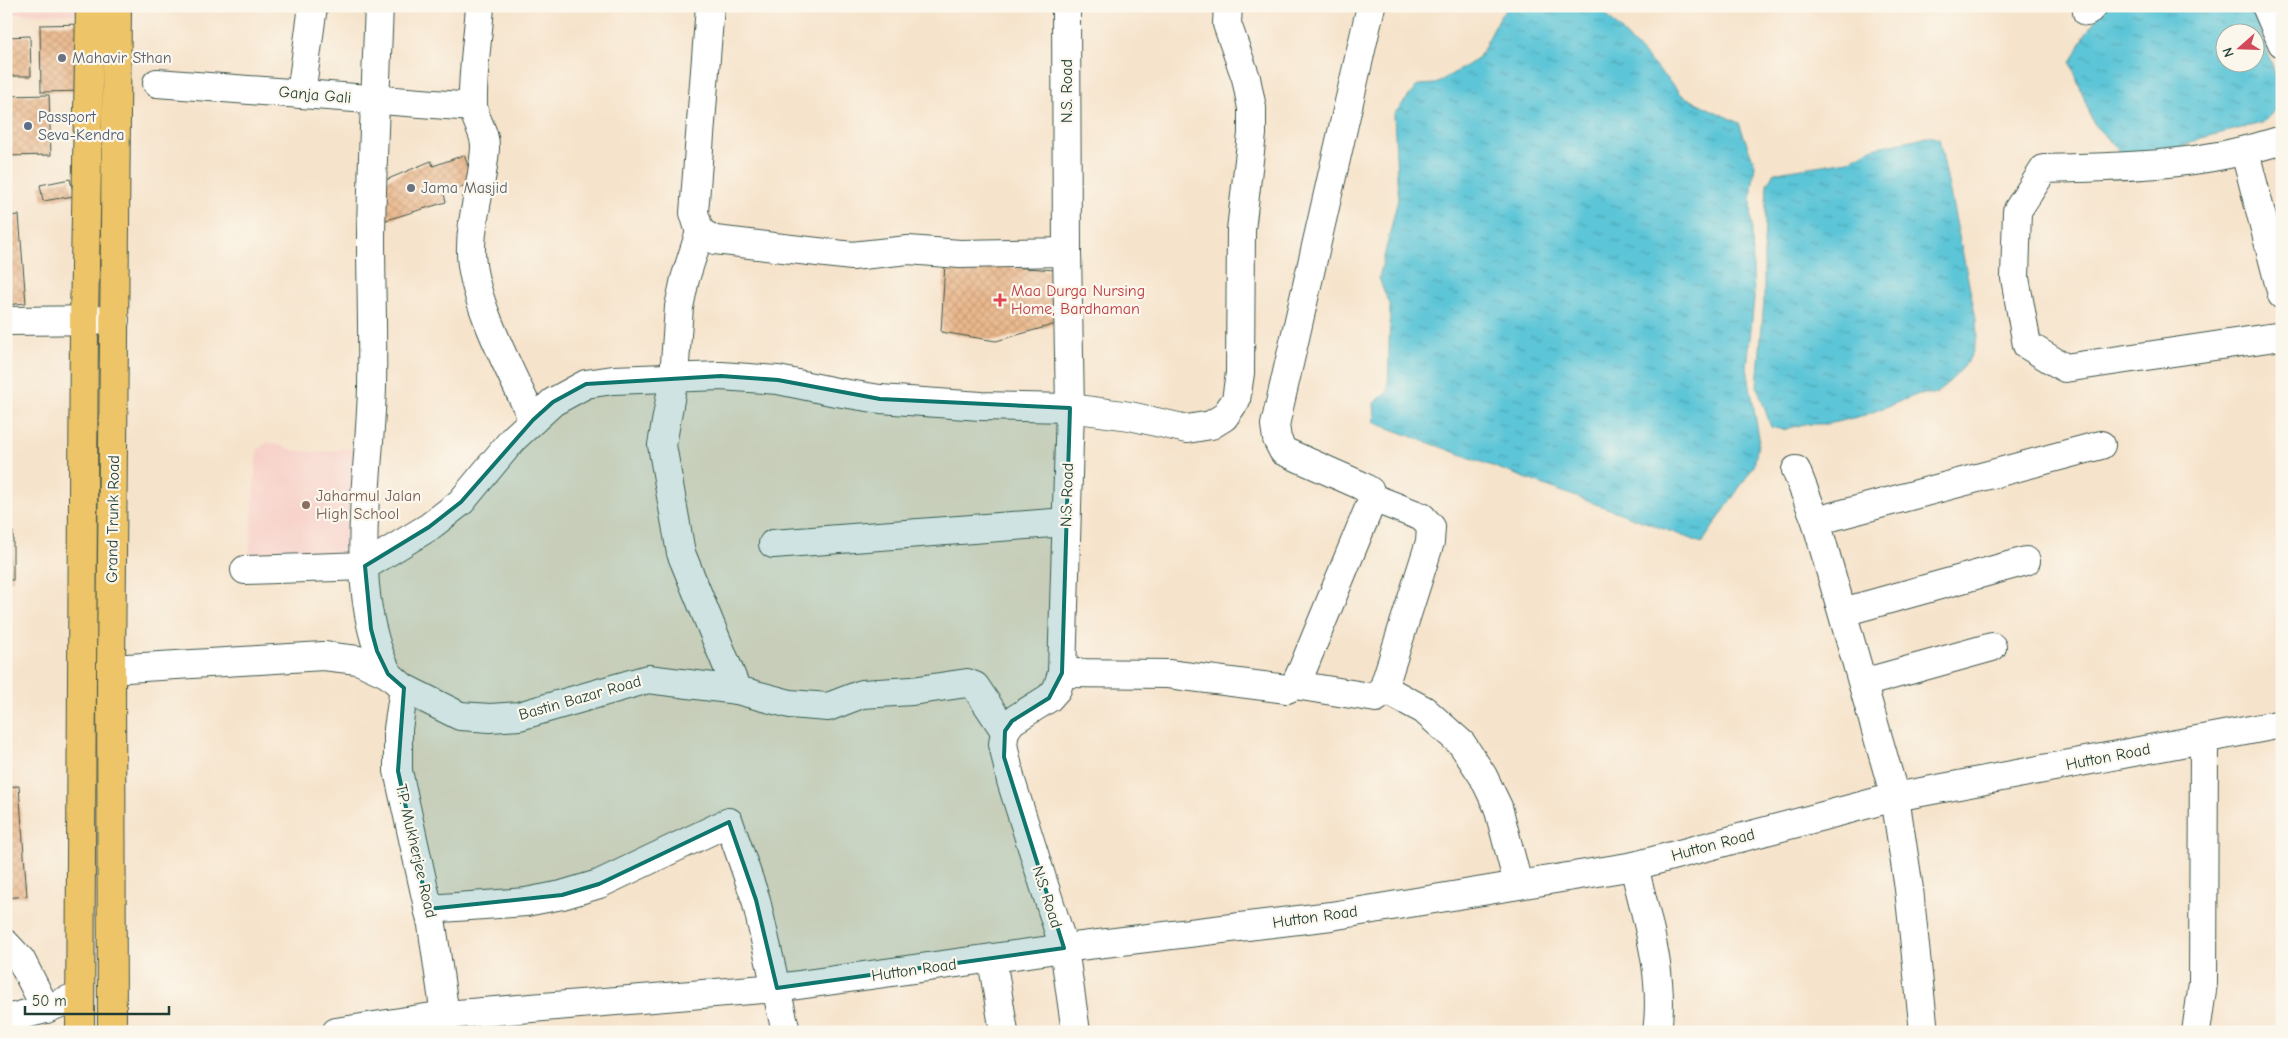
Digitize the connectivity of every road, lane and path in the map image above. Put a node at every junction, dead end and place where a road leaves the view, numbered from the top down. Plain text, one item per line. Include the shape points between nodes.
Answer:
1 (90, 6) edge
2 (117, 6) edge
3 (313, 6) edge
4 (380, 6) edge
5 (480, 6) edge
6 (710, 6) edge
7 (1066, 6) edge
8 (1228, 6) edge
9 (1371, 6) edge
10 (2266, 6) edge
11 (2282, 43) edge
12 (156, 83) dead end
13 (301, 94) junction
14 (375, 100) junction
15 (473, 107) junction
16 (2282, 140) edge
17 (2245, 152) junction
18 (700, 232) junction
19 (1067, 252) junction
20 (2282, 295) edge
21 (84, 320) junction
22 (114, 320) junction
23 (6, 321) edge
24 (2282, 336) edge
25 (674, 377) junction
26 (1070, 408) junction
27 (533, 420) junction
28 (2101, 445) dead end
29 (1796, 470) dead end
30 (1373, 498) junction
31 (1816, 521) junction
32 (1066, 522) junction
33 (773, 544) dead end
34 (2026, 561) dead end
35 (365, 566) junction
36 (245, 570) dead end
37 (1843, 612) junction
38 (1992, 647) dead end
39 (111, 669) junction
40 (1062, 673) junction
41 (396, 681) junction
42 (1863, 684) junction
43 (1295, 685) junction
44 (1383, 688) junction
45 (737, 690) junction
46 (2282, 724) edge
47 (1005, 730) junction
48 (2204, 740) junction
49 (1895, 797) junction
50 (1634, 866) junction
51 (1518, 884) junction
52 (428, 909) junction
53 (6, 944) edge
54 (1064, 948) junction
55 (992, 959) junction
56 (777, 988) junction
57 (80, 995) junction
58 (46, 1008) junction
59 (445, 1015) junction
60 (6, 1020) edge
61 (80, 1032) edge
62 (112, 1032) edge
63 (336, 1032) edge
64 (786, 1032) edge
65 (1004, 1032) edge
66 (1076, 1032) edge
67 (1657, 1032) edge
68 (1924, 1032) edge
69 (2196, 1032) edge

1 - 21 main road
2 - 22 main road, Grand Trunk Road
3 - 13 street
4 - 14 street
5 - 15 street
6 - 18 street via 694,214
7 - 19 street, N.S. Road
8 - 26 street via 1227,24 1246,78 1252,108 1241,230 1240,373 1236,400 1224,417 1211,425 1187,429 1130,416
9 - 30 street via 1275,425 1283,451 1360,485 1370,491
10 - 11 street
12 - 13 street, Ganja Gali
13 - 14 street, Ganja Gali
14 - 15 street, Ganja Gali
14 - 35 street via 371,236 372,389
15 - 27 street via 484,133 485,147 472,230 475,283
16 - 17 street
17 - 20 street
17 - 24 street via 2158,166 2044,168 2017,211 2015,278 2027,345 2065,368
18 - 19 street via 715,240 852,256 908,250 960,254
18 - 25 street via 679,307
19 - 26 street, N.S. Road
21 - 22 street
21 - 23 street
21 - 57 main road
22 - 39 main road, Grand Trunk Road
25 - 26 street via 778,380 880,399
25 - 27 street via 586,384 553,402
25 - 45 street via 662,445 681,553
26 - 32 street, N.S. Road
27 - 35 street via 461,502 429,527
28 - 31 street
29 - 31 street
30 - 43 street
30 - 44 street via 1422,517 1431,527 1430,542
31 - 37 street
32 - 33 street
32 - 40 street, N.S. Road
34 - 37 street
35 - 36 street
35 - 41 street via 371,630 377,651
37 - 42 street
38 - 42 street
39 - 41 street, Bastin Bazar Road via 323,656 358,660
39 - 62 main road, Grand Trunk Road
40 - 43 street via 1168,674 1274,688 1287,689
40 - 47 street, N.S. Road via 1057,689 1049,698 1012,721
41 - 45 street, Bastin Bazar Road via 460,716 490,718 520,716 648,679
41 - 52 street, T.P. Mukherjee Road via 398,771
42 - 49 street
43 - 44 street via 1376,698
44 - 51 street via 1424,710 1462,744 1498,807
45 - 47 street, Bastin Bazar Road via 790,704 828,707 862,694 967,683 975,686
46 - 48 street, Hutton Road
47 - 54 street, N.S. Road via 1004,757
48 - 49 street, Hutton Road
48 - 69 street via 2203,983
49 - 50 street, Hutton Road
49 - 68 street via 1912,907
50 - 51 street, Hutton Road
50 - 67 street via 1660,983
51 - 54 street, Hutton Road via 1331,916
52 - 56 street via 526,902 562,895 599,884 729,822 756,900
52 - 59 street, T.P. Mukherjee Road
53 - 58 street via 21,960
54 - 55 street, Hutton Road
54 - 66 street, N.S. Road
55 - 56 street, Hutton Road
55 - 65 street
56 - 59 street, Hutton Road
56 - 64 street
57 - 58 street
57 - 61 main road
58 - 60 street
59 - 63 street, Hutton Road

